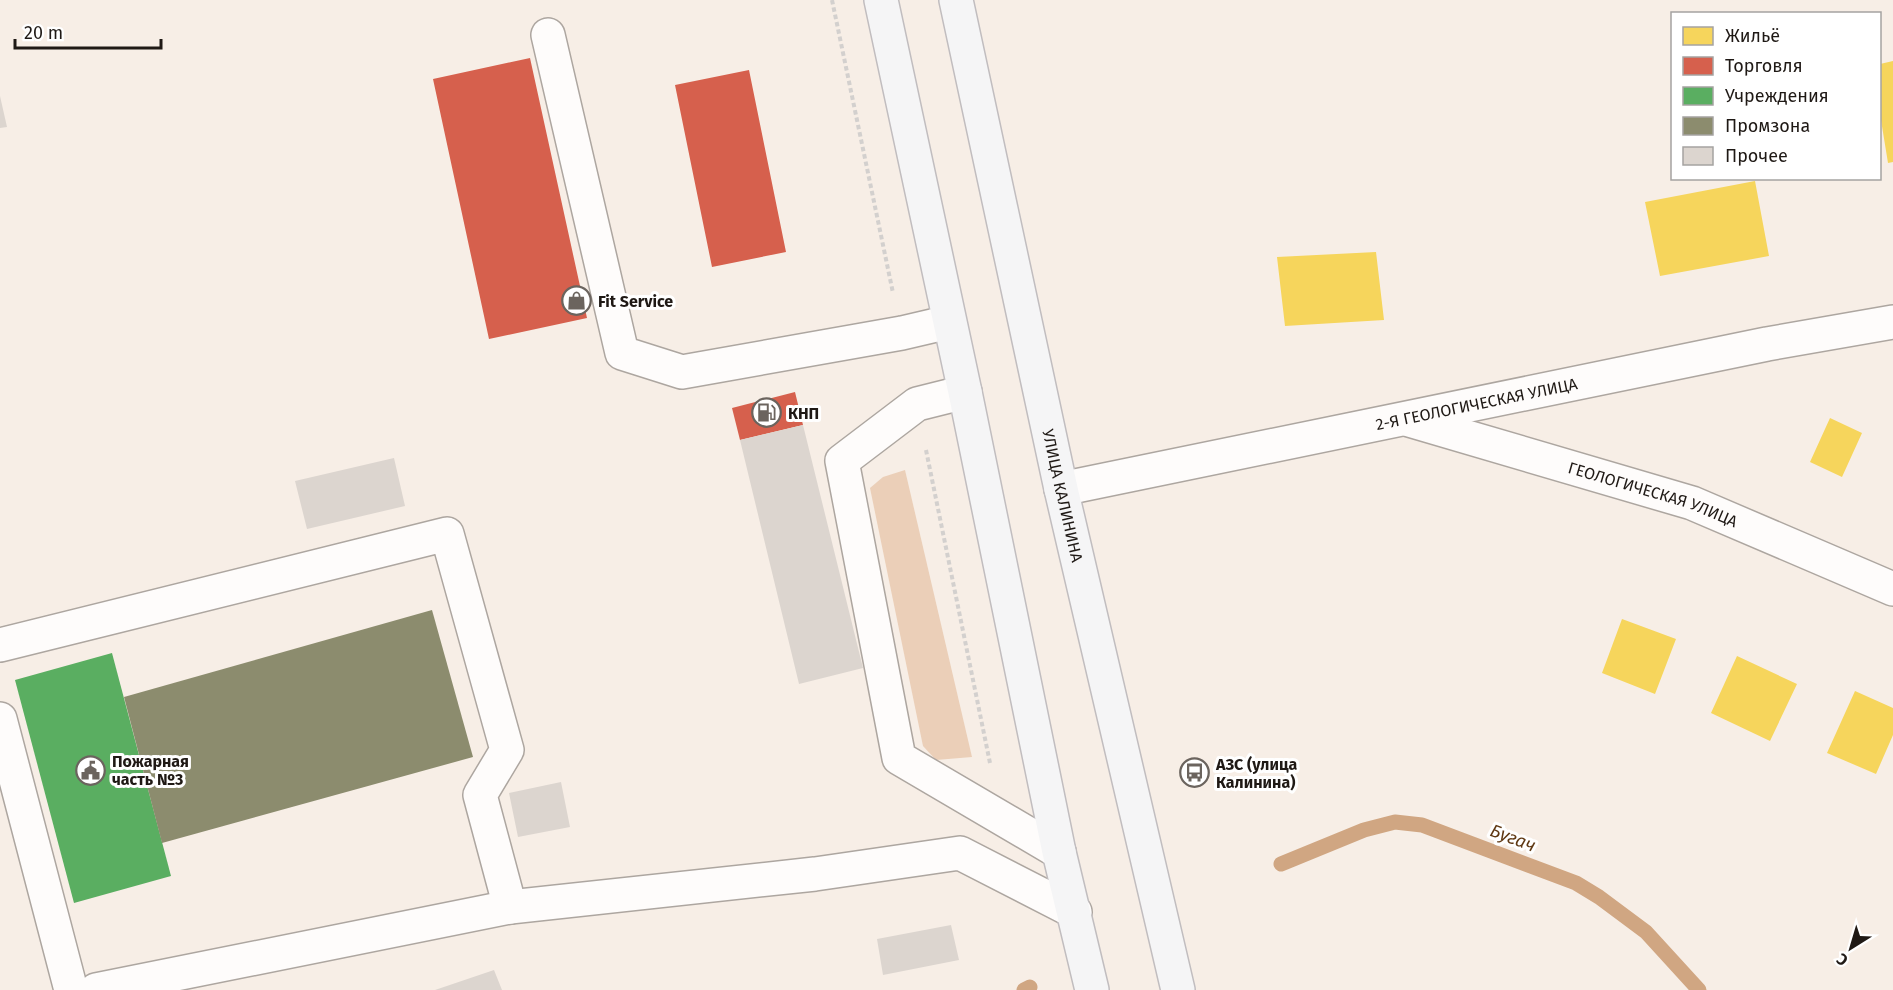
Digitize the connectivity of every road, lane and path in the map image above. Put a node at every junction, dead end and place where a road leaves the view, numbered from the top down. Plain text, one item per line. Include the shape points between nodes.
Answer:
1 (832, 0) edge
2 (880, 0) edge
3 (956, 0) edge
4 (548, 35) dead end
5 (949, 322) junction
6 (1893, 322) edge
7 (902, 333) junction
8 (965, 392) junction
9 (917, 404) junction
10 (1404, 419) junction
11 (1061, 489) junction
12 (1893, 589) edge
13 (0, 645) edge
14 (0, 719) edge
15 (1002, 819) junction
16 (1059, 852) junction
17 (510, 907) junction
18 (1075, 912) junction
19 (71, 990) edge
20 (96, 990) edge
21 (1092, 990) edge
22 (1178, 990) edge

1 - 7 path
2 - 5 main road
3 - 11 main road, УЛИЦА КАЛИНИНА
4 - 7 street via 622,353 682,372
5 - 7 street
5 - 8 main road
6 - 10 street, 2-Я ГЕОЛОГИЧЕСКАЯ УЛИЦА
8 - 9 street
8 - 16 main road
9 - 15 path
9 - 15 street via 842,461 899,758
10 - 11 street, 2-Я ГЕОЛОГИЧЕСКАЯ УЛИЦА
10 - 12 street, ГЕОЛОГИЧЕСКАЯ УЛИЦА via 1692,503
11 - 22 main road, УЛИЦА КАЛИНИНА
13 - 17 street via 447,534 507,750 480,795
14 - 19 street
15 - 16 street
16 - 18 main road
17 - 18 street via 815,874 960,853
17 - 20 street
18 - 21 main road

